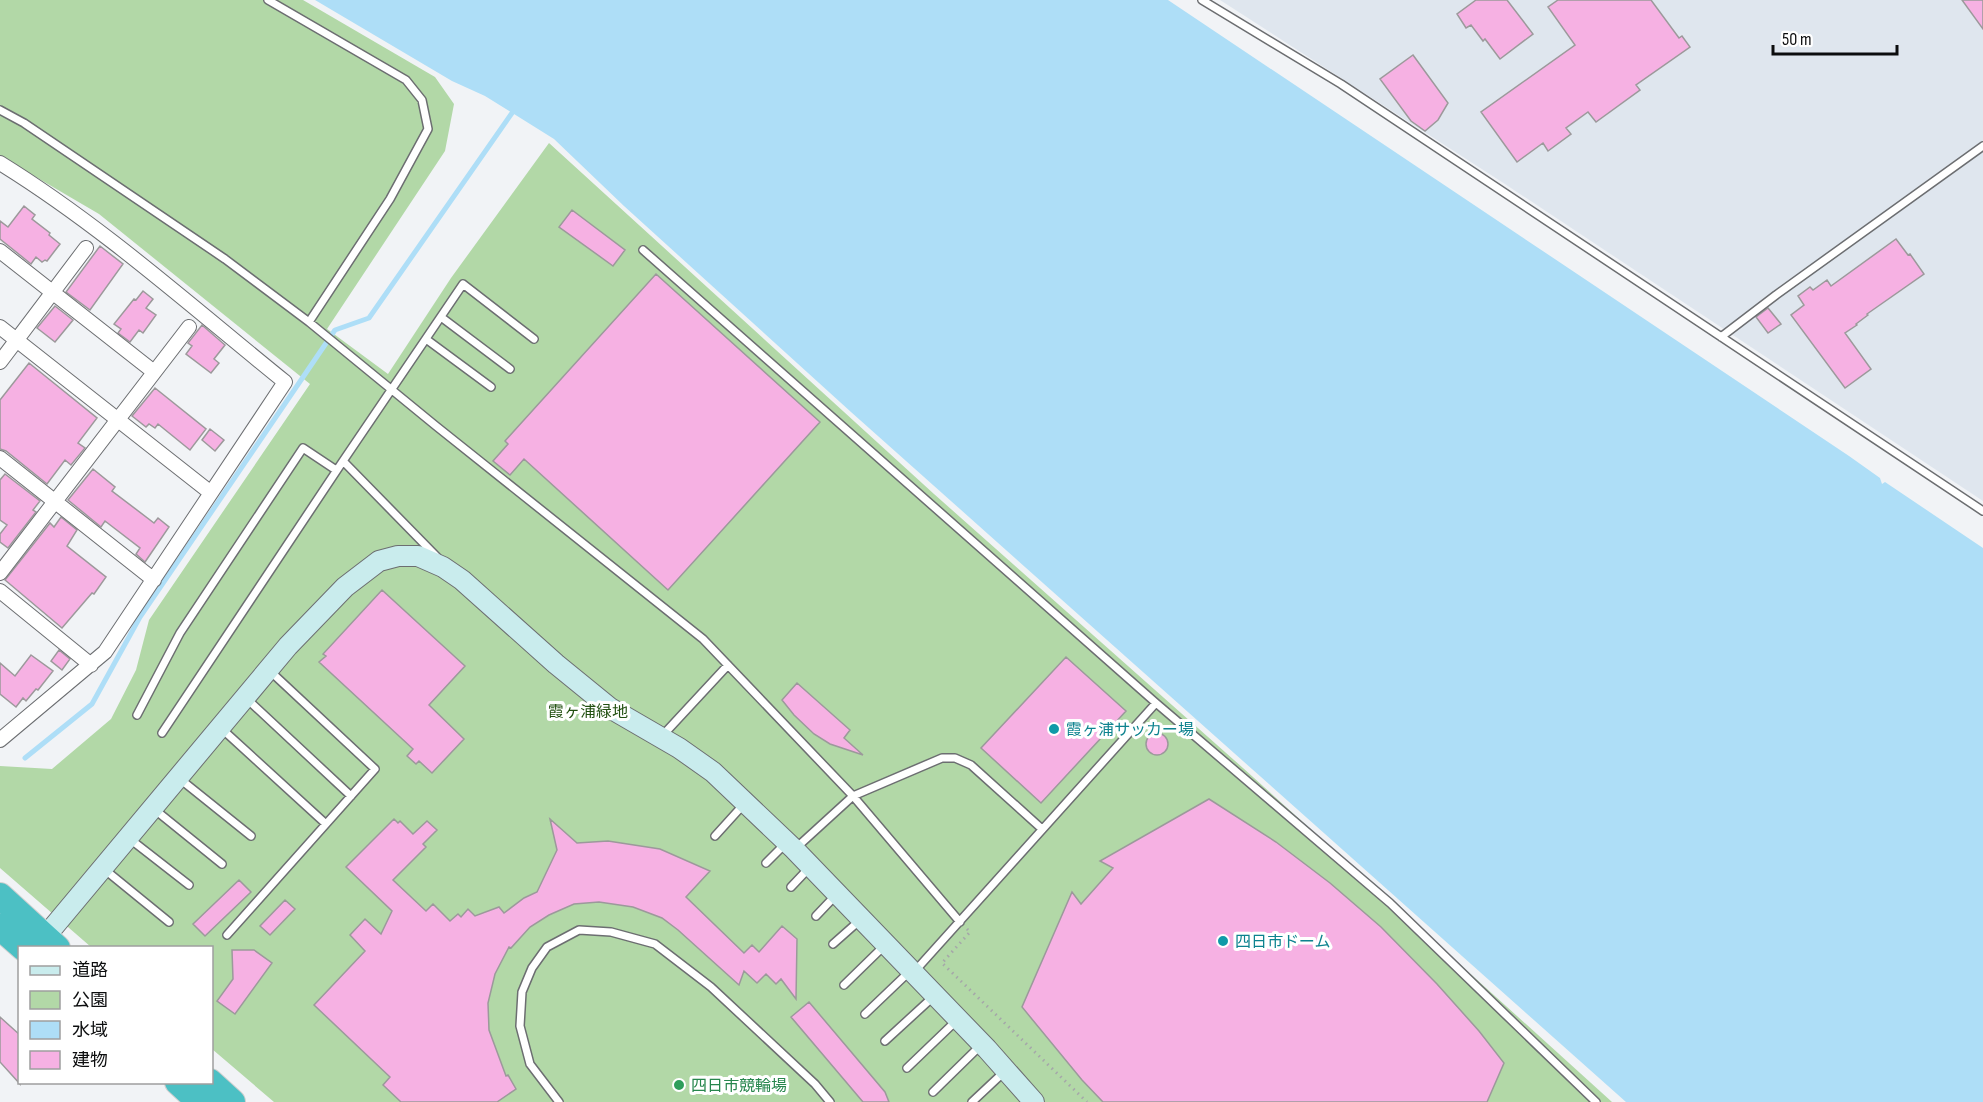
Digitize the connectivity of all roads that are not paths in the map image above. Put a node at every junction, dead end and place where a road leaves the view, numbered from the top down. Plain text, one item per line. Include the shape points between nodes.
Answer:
1 (268, 0) edge
2 (1202, 0) edge
3 (0, 110) edge
4 (1983, 146) edge
5 (0, 163) edge
6 (86, 248) dead end
7 (642, 250) dead end
8 (0, 251) edge
9 (52, 292) junction
10 (441, 317) junction
11 (309, 322) junction
12 (0, 327) edge
13 (189, 327) dead end
14 (1721, 337) junction
15 (426, 339) junction
16 (534, 339) dead end
17 (17, 340) junction
18 (0, 362) edge
19 (510, 369) dead end
20 (154, 372) junction
21 (388, 387) junction
22 (491, 387) dead end
23 (118, 419) junction
24 (0, 458) edge
25 (343, 461) junction
26 (336, 470) junction
27 (211, 493) junction
28 (55, 501) junction
29 (1983, 511) edge
30 (0, 573) edge
31 (453, 574) junction
32 (154, 580) junction
33 (0, 591) edge
34 (91, 665) junction
35 (728, 665) junction
36 (268, 669) junction
37 (245, 697) junction
38 (1156, 703) junction
39 (137, 715) dead end
40 (220, 727) junction
41 (162, 733) dead end
42 (661, 737) junction
43 (0, 740) edge
44 (178, 777) junction
45 (351, 796) junction
46 (853, 796) junction
47 (746, 802) junction
48 (152, 808) junction
49 (326, 824) junction
50 (1042, 829) junction
51 (251, 836) dead end
52 (715, 836) dead end
53 (128, 837) junction
54 (791, 846) junction
55 (766, 863) dead end
56 (222, 864) dead end
57 (811, 867) junction
58 (102, 868) junction
59 (189, 885) dead end
60 (791, 887) dead end
61 (837, 894) junction
62 (0, 896) edge
63 (816, 916) dead end
64 (861, 919) junction
65 (169, 922) dead end
66 (960, 922) junction
67 (0, 927) edge
68 (227, 935) dead end
69 (42, 944) edge
70 (833, 944) dead end
71 (885, 944) junction
72 (912, 971) junction
73 (844, 985) dead end
74 (935, 995) junction
75 (865, 1014) dead end
76 (958, 1019) junction
77 (885, 1041) dead end
78 (982, 1044) junction
79 (907, 1068) dead end
80 (1006, 1070) junction
81 (179, 1084) edge
82 (211, 1084) edge
83 (933, 1092) dead end
84 (1028, 1100) edge
85 (200, 1102) edge
86 (232, 1102) edge
87 (559, 1102) edge
88 (830, 1102) edge
89 (972, 1102) edge
90 (1596, 1102) edge

1 - 11 lane via 406,80 422,100 428,129 390,199
2 - 14 lane via 1341,84
3 - 11 lane via 225,259
4 - 14 lane
5 - 27 street via 103,234 285,381
6 - 9 street
7 - 38 lane
8 - 9 street
9 - 17 street
9 - 20 street
10 - 15 lane
10 - 16 lane via 463,284
10 - 19 lane
11 - 21 lane
12 - 17 street
13 - 20 street
14 - 29 lane
15 - 21 lane
15 - 22 lane
17 - 18 street
17 - 23 street
20 - 23 street
21 - 25 lane
21 - 35 lane via 703,639
23 - 27 street
23 - 28 street
24 - 28 street
25 - 26 lane
25 - 31 lane
26 - 39 lane via 303,448 180,633
26 - 41 lane
27 - 32 street
28 - 30 street
28 - 32 street
31 - 36 street via 418,556 379,561 345,587
31 - 42 street via 610,708
32 - 34 street via 105,652
33 - 34 street
34 - 43 street
35 - 42 lane
35 - 46 lane
36 - 37 street
36 - 45 lane via 375,770
37 - 40 street
37 - 45 lane
38 - 50 lane
38 - 90 lane via 1390,903
40 - 44 street
40 - 49 lane
42 - 47 street via 713,772
44 - 48 street
44 - 51 lane
45 - 49 lane
46 - 50 lane via 942,758 955,758 971,765
46 - 54 lane
46 - 66 lane
47 - 52 lane
47 - 54 street
48 - 53 street
48 - 56 lane
49 - 68 lane
50 - 66 lane
53 - 58 street
53 - 59 lane
54 - 55 lane
54 - 57 street
57 - 60 lane
57 - 61 street
58 - 65 lane
58 - 69 street
61 - 63 lane
61 - 64 street
62 - 69 highway
64 - 70 lane
64 - 71 street
66 - 72 lane
67 - 69 highway
71 - 72 street
71 - 73 lane
72 - 74 street
72 - 75 lane
74 - 76 street
74 - 77 lane
76 - 78 street
76 - 79 lane
78 - 80 street
78 - 83 lane
80 - 84 street
80 - 89 lane
81 - 85 highway
82 - 86 highway
87 - 88 lane via 530,1064 520,1026 522,992 547,947 579,930 611,932 655,944 711,987 815,1083

